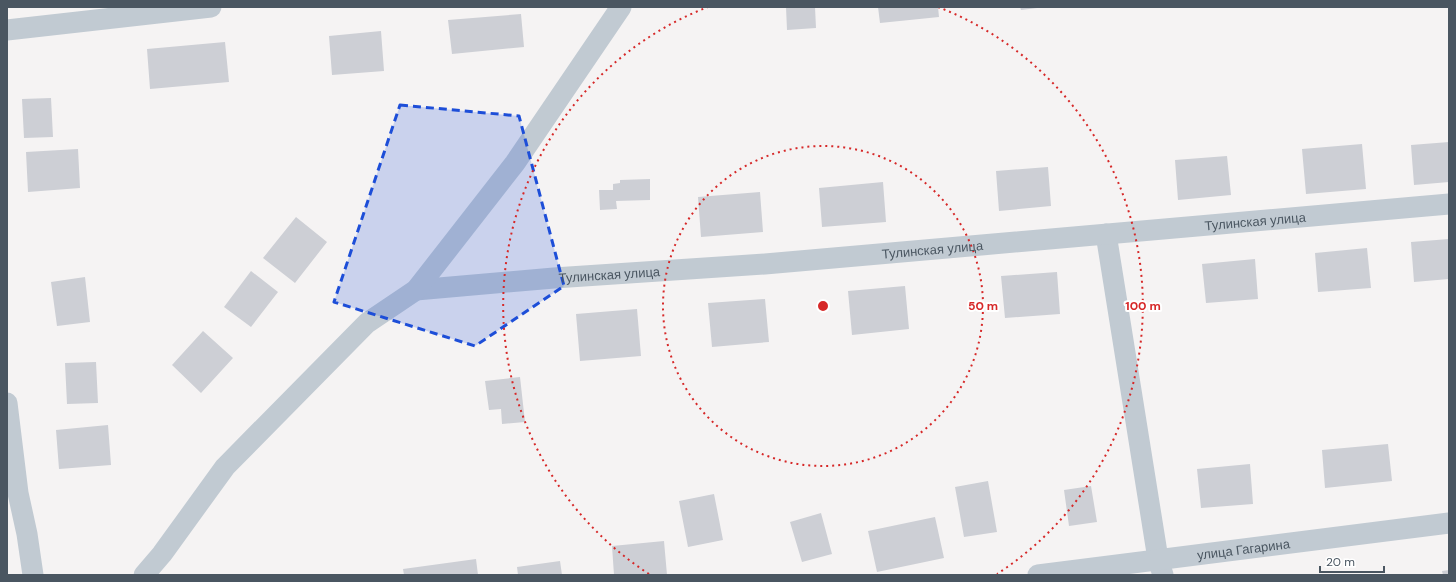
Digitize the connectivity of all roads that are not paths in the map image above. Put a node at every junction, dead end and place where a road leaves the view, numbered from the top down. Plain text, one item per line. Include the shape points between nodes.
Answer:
1 (211, 7) edge
2 (621, 7) edge
3 (7, 30) edge
4 (1449, 204) edge
5 (1106, 234) junction
6 (416, 290) junction
7 (7, 405) edge
8 (1449, 523) edge
9 (1160, 567) edge
10 (33, 575) edge
11 (144, 575) edge
12 (1038, 575) edge

1 - 3 street
2 - 6 street via 515,163
4 - 5 street, Тулинская улица
5 - 6 street, Тулинская улица via 765,264
5 - 9 street
6 - 11 street via 367,323 225,467
7 - 10 street via 18,493
8 - 9 street, улица Гагарина
9 - 12 street, улица Гагарина

